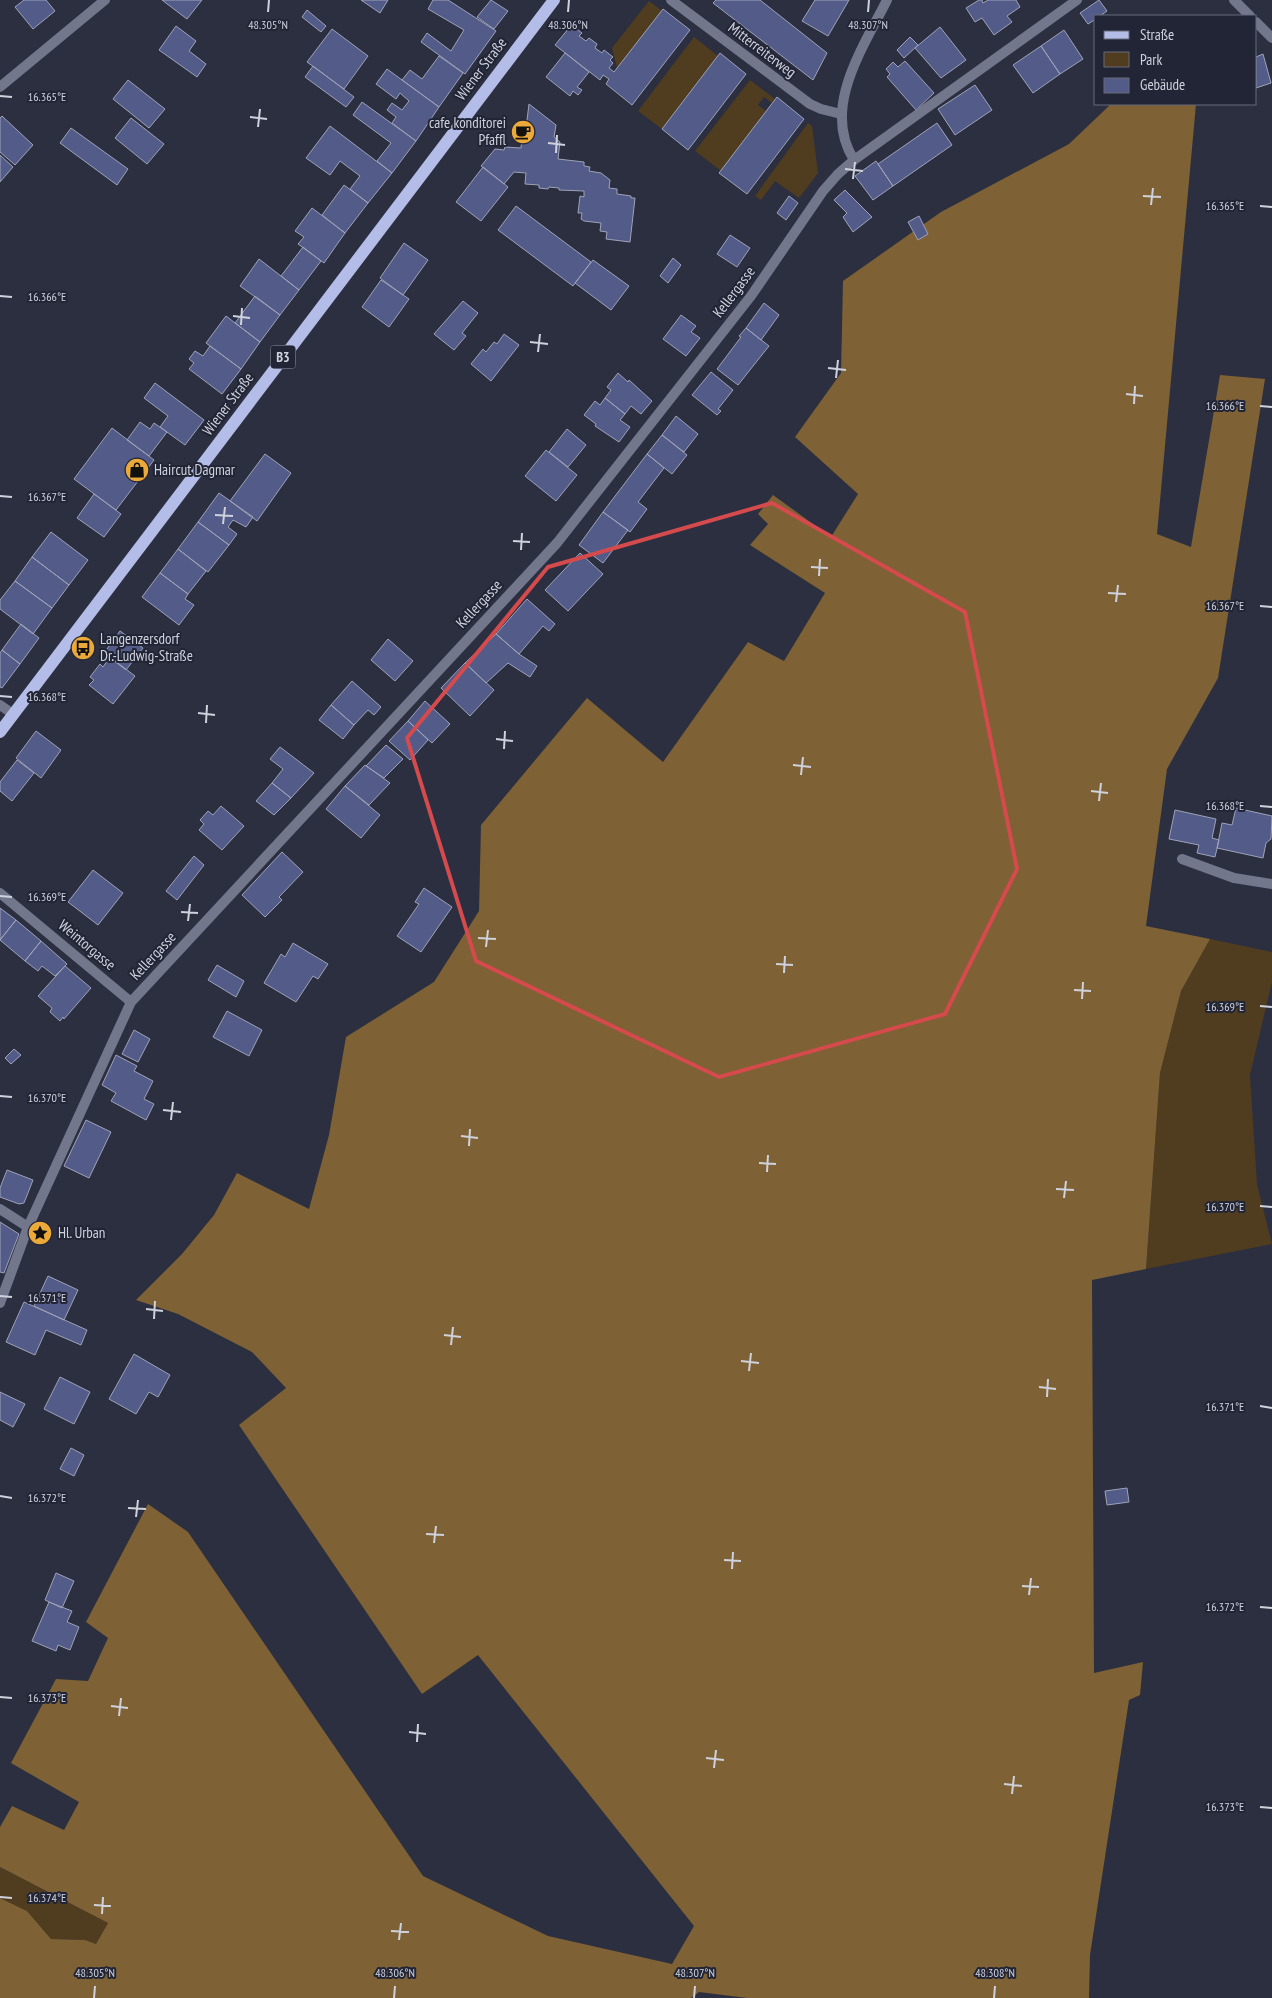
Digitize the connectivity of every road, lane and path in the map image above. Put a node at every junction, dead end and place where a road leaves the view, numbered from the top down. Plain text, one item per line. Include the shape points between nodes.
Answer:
1 (105, 0) edge
2 (554, 0) edge
3 (670, 0) edge
4 (887, 0) edge
5 (1077, 0) edge
6 (1234, 0) edge
7 (1249, 15) edge
8 (1257, 23) edge
9 (1272, 38) edge
10 (0, 87) edge
11 (841, 114) junction
12 (854, 160) junction
13 (0, 705) edge
14 (13, 714) junction
15 (0, 732) edge
16 (1182, 859) dead end
17 (1272, 884) edge
18 (0, 893) edge
19 (131, 1002) junction
20 (0, 1209) edge
21 (28, 1227) junction
22 (0, 1303) edge

1 - 10 street
2 - 14 main road, Wiener Straße / B3
3 - 11 street, Mitterreiterweg via 810,104
4 - 11 street via 849,77
5 - 12 street, Kellergasse
6 - 7 street
8 - 9 street
11 - 12 street via 843,138
12 - 19 street, Kellergasse via 823,191 751,296 557,543
13 - 14 street
14 - 15 main road, Wiener Straße / B3
16 - 17 street via 1234,878
18 - 19 street, Weintorgasse
19 - 21 street, Kellergasse
20 - 21 street
21 - 22 street, Kellergasse

